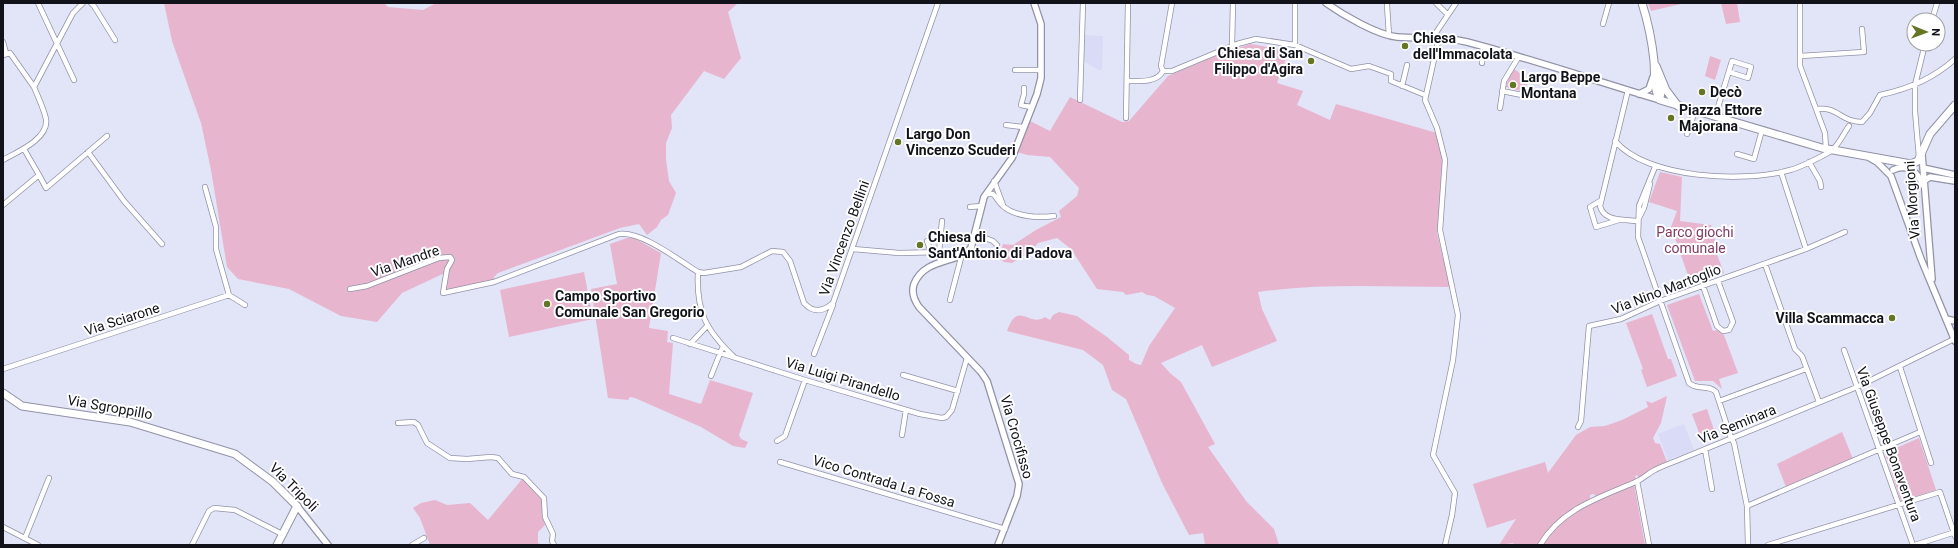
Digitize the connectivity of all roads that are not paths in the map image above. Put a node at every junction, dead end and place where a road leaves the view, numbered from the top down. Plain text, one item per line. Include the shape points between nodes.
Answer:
1 (38, 3) edge
2 (83, 3) edge
3 (91, 3) edge
4 (938, 3) edge
5 (1034, 3) edge
6 (1083, 3) edge
7 (1128, 3) edge
8 (1172, 3) edge
9 (1233, 3) edge
10 (1295, 3) edge
11 (1326, 3) edge
12 (1436, 3) edge
13 (1456, 3) edge
14 (1609, 3) edge
15 (1642, 3) edge
16 (1800, 3) edge
17 (1388, 5) dead end
18 (1447, 14) junction
19 (1603, 24) dead end
20 (1862, 29) dead end
21 (1389, 35) junction
22 (1433, 36) junction
23 (1439, 37) junction
24 (115, 40) dead end
25 (3, 42) edge
26 (58, 44) junction
27 (1295, 45) junction
28 (1232, 46) junction
29 (1483, 47) junction
30 (1923, 52) edge
31 (5, 54) edge
32 (1800, 56) junction
33 (1518, 58) junction
34 (1955, 59) edge
35 (1482, 63) dead end
36 (1408, 65) dead end
37 (1015, 70) dead end
38 (1041, 70) junction
39 (1163, 71) junction
40 (1729, 72) junction
41 (1656, 74) junction
42 (74, 80) dead end
43 (1127, 81) junction
44 (1915, 85) junction
45 (1402, 86) junction
46 (34, 87) junction
47 (1024, 88) dead end
48 (1628, 90) junction
49 (1502, 91) junction
50 (1639, 94) junction
51 (1425, 95) junction
52 (1522, 95) dead end
53 (1080, 100) dead end
54 (1660, 100) junction
55 (1955, 105) edge
56 (1678, 106) junction
57 (1031, 108) junction
58 (1500, 108) dead end
59 (1817, 109) junction
60 (1695, 111) junction
61 (1715, 117) junction
62 (1126, 118) dead end
63 (1006, 125) dead end
64 (1849, 126) dead end
65 (1023, 127) junction
66 (1762, 130) junction
67 (1688, 134) dead end
68 (1917, 134) junction
69 (1930, 134) junction
70 (107, 136) dead end
71 (1615, 141) junction
72 (24, 149) junction
73 (1827, 149) junction
74 (1922, 150) junction
75 (88, 152) junction
76 (1737, 154) dead end
77 (1818, 157) junction
78 (1868, 157) junction
79 (3, 160) edge
80 (1808, 162) junction
81 (1908, 163) junction
82 (1655, 167) junction
83 (1923, 168) junction
84 (1781, 172) junction
85 (39, 175) junction
86 (1955, 175) edge
87 (1891, 176) junction
88 (994, 181) junction
89 (1955, 181) edge
90 (1924, 184) junction
91 (1821, 186) dead end
92 (205, 187) dead end
93 (986, 194) junction
94 (1600, 201) junction
95 (3, 205) edge
96 (981, 206) junction
97 (1003, 206) junction
98 (970, 207) dead end
99 (1054, 216) dead end
100 (1620, 220) junction
101 (942, 222) dead end
102 (1637, 222) junction
103 (1845, 232) dead end
104 (975, 234) junction
105 (927, 241) dead end
106 (162, 244) dead end
107 (997, 245) dead end
108 (853, 249) junction
109 (1806, 249) junction
110 (1919, 251) junction
111 (931, 252) junction
112 (939, 252) junction
113 (960, 254) junction
114 (1929, 257) junction
115 (1765, 264) junction
116 (698, 272) junction
117 (1718, 281) junction
118 (1703, 286) junction
119 (1934, 287) junction
120 (350, 289) dead end
121 (229, 295) junction
122 (950, 300) dead end
123 (1660, 301) junction
124 (833, 303) junction
125 (244, 305) dead end
126 (1946, 319) junction
127 (1955, 321) edge
128 (707, 326) junction
129 (1952, 327) edge
130 (673, 338) dead end
131 (1954, 340) edge
132 (690, 344) junction
133 (723, 346) junction
134 (1844, 350) dead end
135 (719, 352) junction
136 (814, 354) dead end
137 (735, 357) junction
138 (967, 358) junction
139 (1900, 367) junction
140 (3, 369) edge
141 (1806, 369) junction
142 (903, 375) dead end
143 (711, 376) dead end
144 (805, 380) junction
145 (1857, 387) junction
146 (958, 391) junction
147 (3, 394) edge
148 (1719, 401) junction
149 (1818, 402) junction
150 (906, 410) junction
151 (398, 423) dead end
152 (1578, 427) dead end
153 (1920, 432) junction
154 (902, 435) dead end
155 (1731, 438) junction
156 (777, 441) dead end
157 (1705, 449) junction
158 (1880, 450) junction
159 (236, 454) joint
160 (780, 462) dead end
161 (1931, 463) dead end
162 (49, 478) dead end
163 (1637, 481) junction
164 (1712, 489) dead end
165 (1899, 505) junction
166 (297, 506) junction
167 (1747, 506) junction
168 (3, 527) edge
169 (1005, 529) junction
170 (282, 534) junction
171 (1955, 534) edge
172 (25, 538) junction
173 (424, 538) dead end
174 (38, 545) edge
175 (192, 545) edge
176 (276, 545) edge
177 (328, 545) edge
178 (412, 545) edge
179 (554, 545) edge
180 (998, 545) edge
181 (1445, 545) edge
182 (1540, 545) edge
183 (1649, 545) edge
184 (1748, 545) edge
185 (1768, 545) edge
186 (1914, 545) edge

1 - 26 street
2 - 26 street via 73,13
3 - 24 street
4 - 108 street, Via Vincenzo Bellini
5 - 38 street via 1041,24
6 - 53 street
7 - 43 street
8 - 39 street via 1161,66
9 - 28 street
10 - 27 street
11 - 21 street via 1341,13
12 - 18 street
13 - 18 street
14 - 19 street
15 - 41 main road
16 - 32 street
17 - 21 street
18 - 22 street
20 - 32 street via 1864,52
21 - 22 street
22 - 23 street
23 - 29 street
23 - 51 street
25 - 31 street
26 - 42 street
26 - 46 street
27 - 28 street via 1256,39
27 - 45 street via 1351,69 1368,66 1391,74 1392,82
28 - 39 street via 1172,72
29 - 33 street
29 - 35 street
30 - 44 street
31 - 46 street via 10,53
32 - 59 street via 1800,66
33 - 48 street
33 - 49 street via 1509,70
34 - 44 street via 1942,71
36 - 45 street
37 - 38 street
38 - 57 street via 1037,94
39 - 43 street via 1158,77 1146,81
40 - 40 street via 1732,61 1751,67 1748,78
40 - 61 street
41 - 50 street via 1649,89
41 - 54 main road via 1657,96
41 - 56 main road
43 - 62 street
44 - 59 street via 1880,95 1862,122 1851,122 1831,110
44 - 68 street
45 - 51 street
46 - 72 street via 46,119 46,127 43,133
47 - 57 street via 1021,105
48 - 50 street
48 - 71 street
49 - 52 street
49 - 58 street
50 - 54 street
51 - 181 street via 1437,128 1445,165 1440,230 1458,315 1453,360 1433,455 1454,493
54 - 56 main road
55 - 69 main road, Via Morgioni
56 - 60 main road
57 - 65 street
59 - 73 street
60 - 61 main road
60 - 67 street
61 - 66 main road
63 - 65 street
64 - 73 street
65 - 88 street via 1012,158
66 - 73 main road
66 - 76 street via 1754,159
68 - 69 street via 1920,137
68 - 81 street
69 - 74 main road, Via Morgioni
70 - 75 street
71 - 82 street
71 - 94 street
72 - 79 street
72 - 85 street
73 - 77 street
73 - 77 street
73 - 78 main road
74 - 81 main road
74 - 83 street, Via Morgioni
75 - 85 street via 46,188
75 - 106 street via 124,201
77 - 80 street
78 - 81 main road
78 - 87 street
80 - 84 street
80 - 91 street
81 - 87 street via 1893,170
81 - 90 street
82 - 84 street via 1682,173 1736,177
82 - 102 street via 1639,206
83 - 86 street
83 - 90 street, Via Morgioni
84 - 109 street
85 - 95 street
87 - 110 street
88 - 93 street
88 - 97 street
89 - 90 street via 1930,177
90 - 114 street, Via Morgioni
92 - 121 street via 216,227 216,249
93 - 96 street
93 - 97 street via 993,194
94 - 100 street via 1604,214
94 - 100 street via 1590,207 1596,226
96 - 98 street
96 - 104 street
97 - 99 street via 1023,215
100 - 102 street
101 - 112 street
102 - 123 street via 1638,237
103 - 109 street, Via Nino Martoglio
104 - 107 street
104 - 113 street via 971,248
105 - 111 street
108 - 111 street via 899,253
108 - 124 street, Via Vincenzo Bellini
109 - 115 street, Via Nino Martoglio
110 - 114 street via 1923,258
110 - 119 street
111 - 112 street
112 - 113 street
113 - 122 street
113 - 138 street via 925,270 917,278 912,293 919,307
114 - 119 street, Via Morgioni
115 - 117 street, Via Nino Martoglio
115 - 141 street via 1795,349 1802,356
116 - 120 street, Via Mandre via 628,233 619,234 494,282 444,293 447,269 452,260 450,257 419,265 367,286
116 - 124 street, Via Vincenzo Bellini via 710,273 741,267 767,252 778,250 790,261 799,292 808,307 823,311
116 - 128 street via 698,297
117 - 118 street, Via Nino Martoglio
117 - 118 street via 1733,322 1729,330 1723,331 1717,326
118 - 123 street, Via Nino Martoglio
119 - 126 street
121 - 125 street
121 - 140 street, Via Sciarone
123 - 148 street via 1689,383 1697,388 1707,387 1714,390
123 - 152 street, Via Nino Martoglio via 1621,319 1589,326
124 - 136 street
126 - 127 street
126 - 129 street
128 - 132 street
128 - 133 street
129 - 131 street
130 - 132 street, Via Luigi Pirandello
131 - 139 street, Via Seminara
132 - 135 street, Via Luigi Pirandello
133 - 135 street
133 - 137 street
134 - 145 street, Via Giuseppe Bonaventura
135 - 137 street, Via Luigi Pirandello
135 - 143 street
137 - 144 street, Via Luigi Pirandello
138 - 146 street, Via Luigi Pirandello
138 - 169 street, Via Crocifisso via 988,381 1019,484
139 - 145 street, Via Seminara
139 - 153 street
141 - 148 street
141 - 149 street
142 - 146 street
144 - 150 street, Via Luigi Pirandello
144 - 156 street via 785,436
145 - 149 street, Via Seminara
145 - 158 street, Via Giuseppe Bonaventura
146 - 150 street, Via Luigi Pirandello via 952,410 946,417
147 - 159 main road, Via Sgroppillo via 22,406 135,423
148 - 155 street
149 - 155 street, Via Seminara
150 - 154 street
151 - 179 street via 414,422 427,443 450,458 498,458 512,474 524,477 544,498 545,517 553,534
153 - 158 street
153 - 161 street
155 - 157 street, Via Seminara
155 - 167 street
157 - 163 street, Via Seminara via 1654,470
157 - 164 street
158 - 165 street, Via Giuseppe Bonaventura
158 - 167 street
159 - 166 main road, Via Tripoli via 273,482
160 - 169 street, Vico Contrada La Fossa
162 - 172 street
163 - 182 street, Via Seminara via 1610,491 1574,510 1554,525
163 - 183 street
165 - 171 street via 1940,492
165 - 185 street
165 - 186 street, Via Giuseppe Bonaventura
166 - 170 main road
166 - 177 street, Via Tripoli
167 - 184 street
168 - 172 street
169 - 180 street, Via Crocifisso
170 - 175 street via 234,510 214,508 209,511
170 - 176 main road
171 - 186 street
172 - 174 street
173 - 178 street

